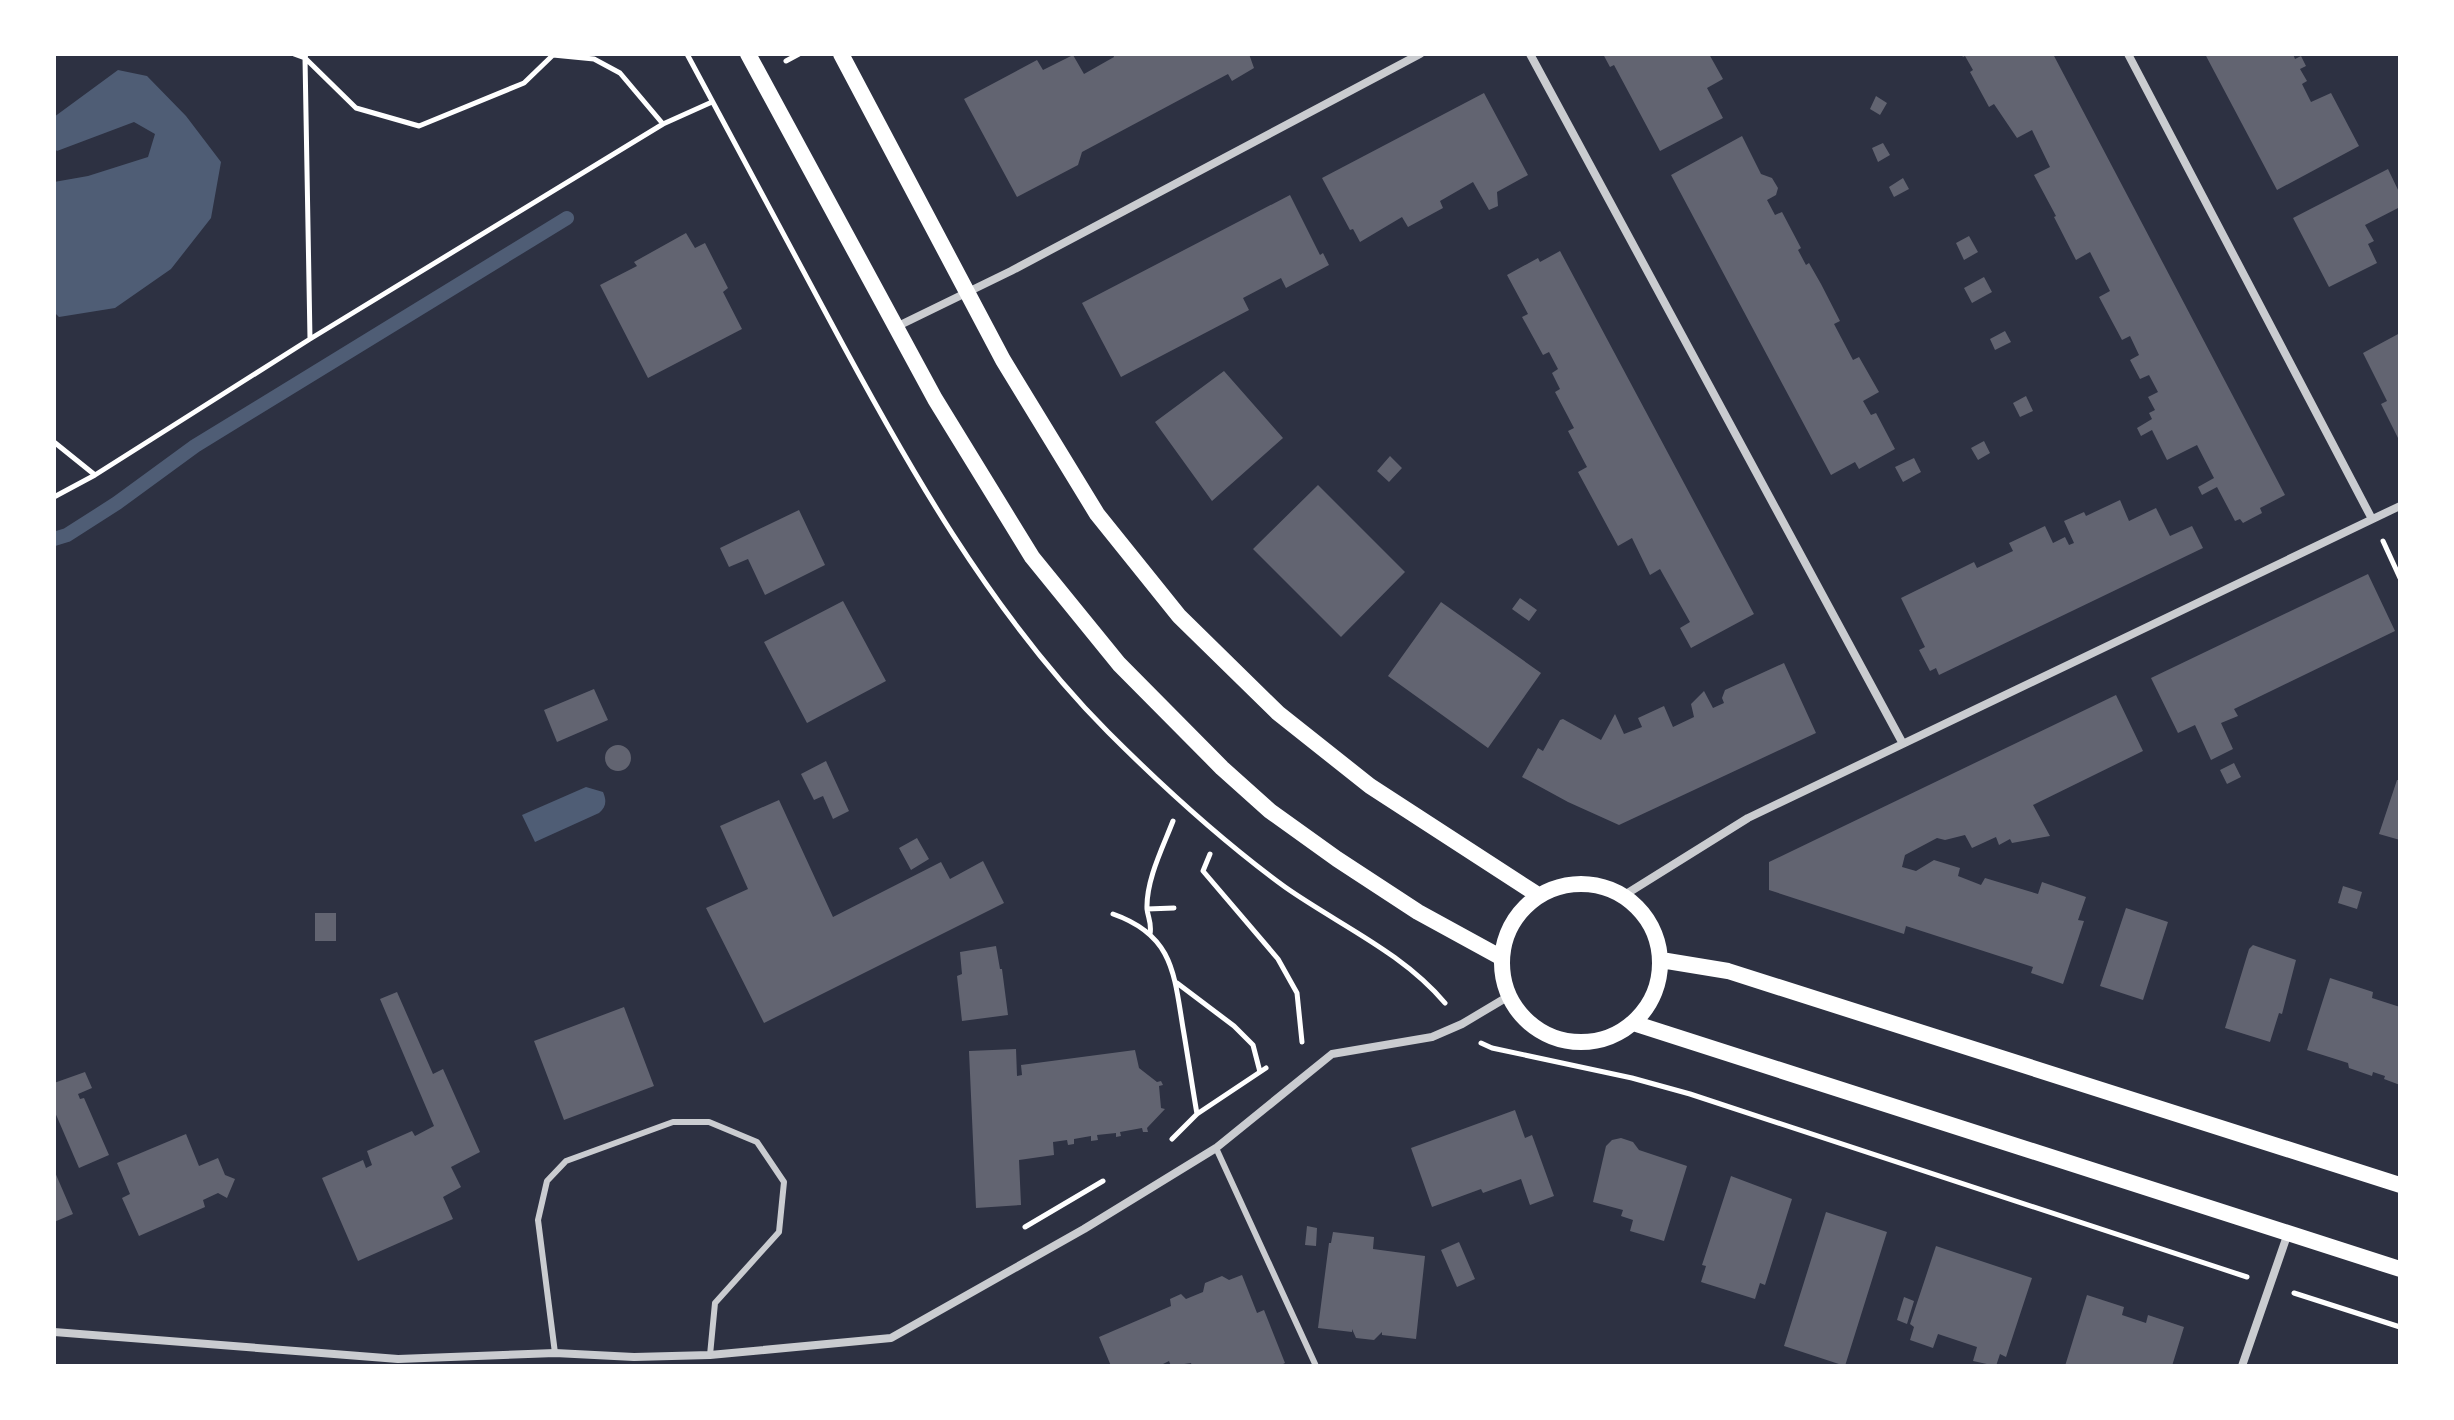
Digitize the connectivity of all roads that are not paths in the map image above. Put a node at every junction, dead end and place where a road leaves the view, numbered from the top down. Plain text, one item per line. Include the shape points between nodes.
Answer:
1 (748, 54) edge
2 (841, 54) edge
3 (1420, 54) edge
4 (1530, 54) edge
5 (2128, 54) edge
6 (968, 292) junction
7 (896, 327) junction
8 (2400, 506) edge
9 (2372, 519) junction
10 (1902, 742) junction
11 (1538, 895) junction
12 (1623, 896) junction
13 (1502, 958) junction
14 (1661, 960) junction
15 (1509, 996) junction
16 (1633, 1023) junction
17 (1216, 1148) junction
18 (2400, 1185) edge
19 (2288, 1232) junction
20 (2400, 1269) edge
21 (54, 1332) edge
22 (555, 1353) junction
23 (710, 1355) junction
24 (1316, 1366) edge
25 (2242, 1366) edge

1 - 7 main road
2 - 6 main road
3 - 6 street
4 - 10 street
5 - 9 street
6 - 7 street
6 - 11 main road via 1097,514 1179,616 1278,713 1370,786
7 - 13 main road via 1032,557 1119,664 1270,811 1418,912
8 - 9 street
9 - 10 street
10 - 12 street via 1748,818
11 - 12 main road via 1579,883
11 - 13 main road via 1511,926
12 - 14 main road via 1652,926
13 - 15 main road
14 - 16 main road via 1653,998
14 - 18 main road via 1728,971
15 - 16 main road via 1529,1023 1570,1041 1614,1035
15 - 17 street via 1432,1037 1332,1054
16 - 19 main road
17 - 23 street via 891,1338
17 - 24 lane
19 - 20 main road
19 - 25 street
21 - 22 street via 398,1359
22 - 23 street
22 - 23 lane via 538,1220 547,1181 566,1161 673,1122 709,1122 757,1142 784,1182 779,1232 715,1303

